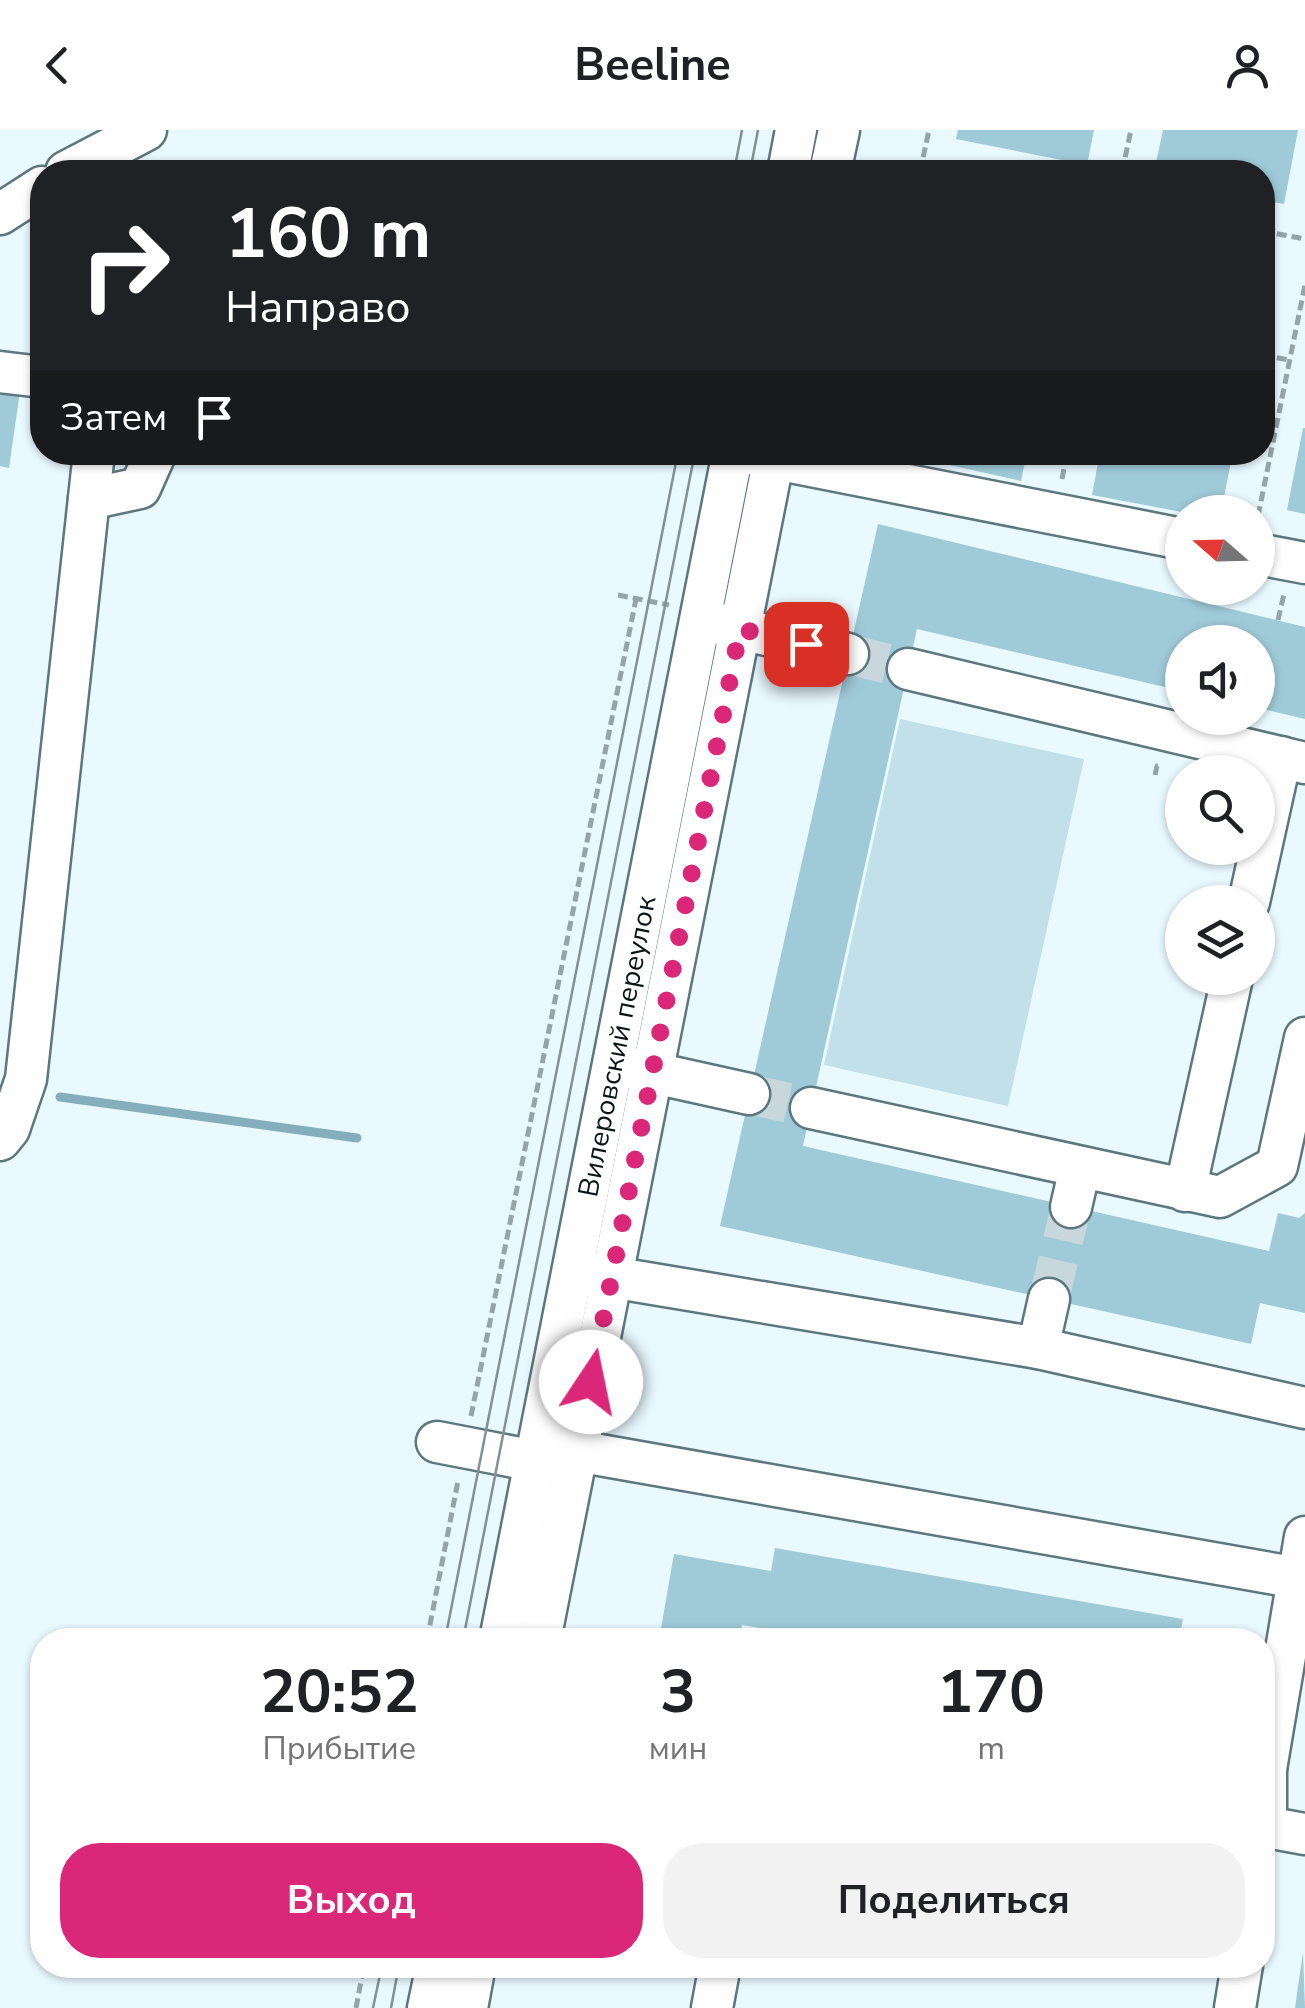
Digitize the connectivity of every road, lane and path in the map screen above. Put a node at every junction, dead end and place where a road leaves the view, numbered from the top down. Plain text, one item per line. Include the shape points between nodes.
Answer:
1 (796, 130) edge
2 (839, 130) edge
3 (929, 130) edge
4 (1130, 130) edge
5 (133, 147) edge
6 (98, 160) edge
7 (790, 160) edge
8 (833, 160) edge
9 (923, 160) edge
10 (1124, 160) edge
11 (30, 195) edge
12 (0, 214) edge
13 (1275, 233) edge
14 (1305, 239) edge
15 (1305, 285) edge
16 (1275, 357) edge
17 (1290, 360) junction
18 (0, 372) edge
19 (30, 376) edge
20 (1275, 433) edge
21 (93, 465) edge
22 (150, 465) edge
23 (729, 465) edge
24 (762, 465) edge
25 (818, 465) edge
26 (1268, 465) edge
27 (1262, 495) edge
28 (89, 498) junction
29 (1165, 536) edge
30 (1275, 557) edge
31 (1305, 563) edge
32 (618, 595) dead end
33 (636, 599) junction
34 (688, 613) junction
35 (740, 629) junction
36 (848, 654) tunnel mouth
37 (908, 669) tunnel mouth
38 (1293, 760) edge
39 (1254, 885) edge
40 (1228, 995) edge
41 (1305, 1038) edge
42 (633, 1068) junction
43 (750, 1094) tunnel mouth
44 (812, 1108) tunnel mouth
45 (0, 1140) edge
46 (1080, 1168) junction
47 (1184, 1191) junction
48 (1071, 1207) tunnel mouth
49 (592, 1274) junction
50 (1050, 1299) tunnel mouth
51 (1038, 1348) junction
52 (1305, 1408) edge
53 (451, 1444) junction
54 (577, 1451) junction
55 (535, 1461) junction
56 (1305, 1537) edge
57 (1298, 1578) junction
58 (428, 1628) edge
59 (502, 1628) edge
60 (542, 1628) edge
61 (1275, 1706) edge
62 (362, 1978) edge
63 (434, 1978) edge
64 (473, 1978) edge
65 (718, 1978) edge
66 (1240, 1978) edge
67 (356, 2008) edge
68 (428, 2008) edge
69 (467, 2008) edge
70 (712, 2008) edge
71 (1236, 2008) edge

1 - 7 street
2 - 8 street
3 - 9 path
4 - 10 path
5 - 6 street
11 - 12 street
13 - 14 path
15 - 17 path
16 - 17 path
17 - 20 path
18 - 19 street
21 - 28 street
22 - 28 street via 140,488
23 - 34 street, Вилеровский переулок
24 - 35 street, Вилеровский переулок
25 - 29 street
26 - 27 path
28 - 45 street via 26,1079
30 - 31 street
32 - 33 path
33 - 34 path
33 - 53 path
34 - 35 street
34 - 42 street, Вилеровский переулок
35 - 36 street
35 - 42 street, Вилеровский переулок
37 - 38 street
38 - 39 street
40 - 47 street
41 - 47 street via 1277,1166 1220,1197
42 - 43 street
42 - 49 street, Вилеровский переулок
44 - 46 street
46 - 47 street
46 - 48 street
49 - 51 street
49 - 54 street, Вилеровский переулок
49 - 55 street, Вилеровский переулок
50 - 51 street
51 - 52 street
53 - 55 street
53 - 58 path
54 - 55 street
54 - 57 street
54 - 60 street, Вилеровский переулок
55 - 59 street, Вилеровский переулок
56 - 57 street
57 - 61 street
62 - 67 path
63 - 68 street
64 - 69 street
65 - 70 street
66 - 71 street

